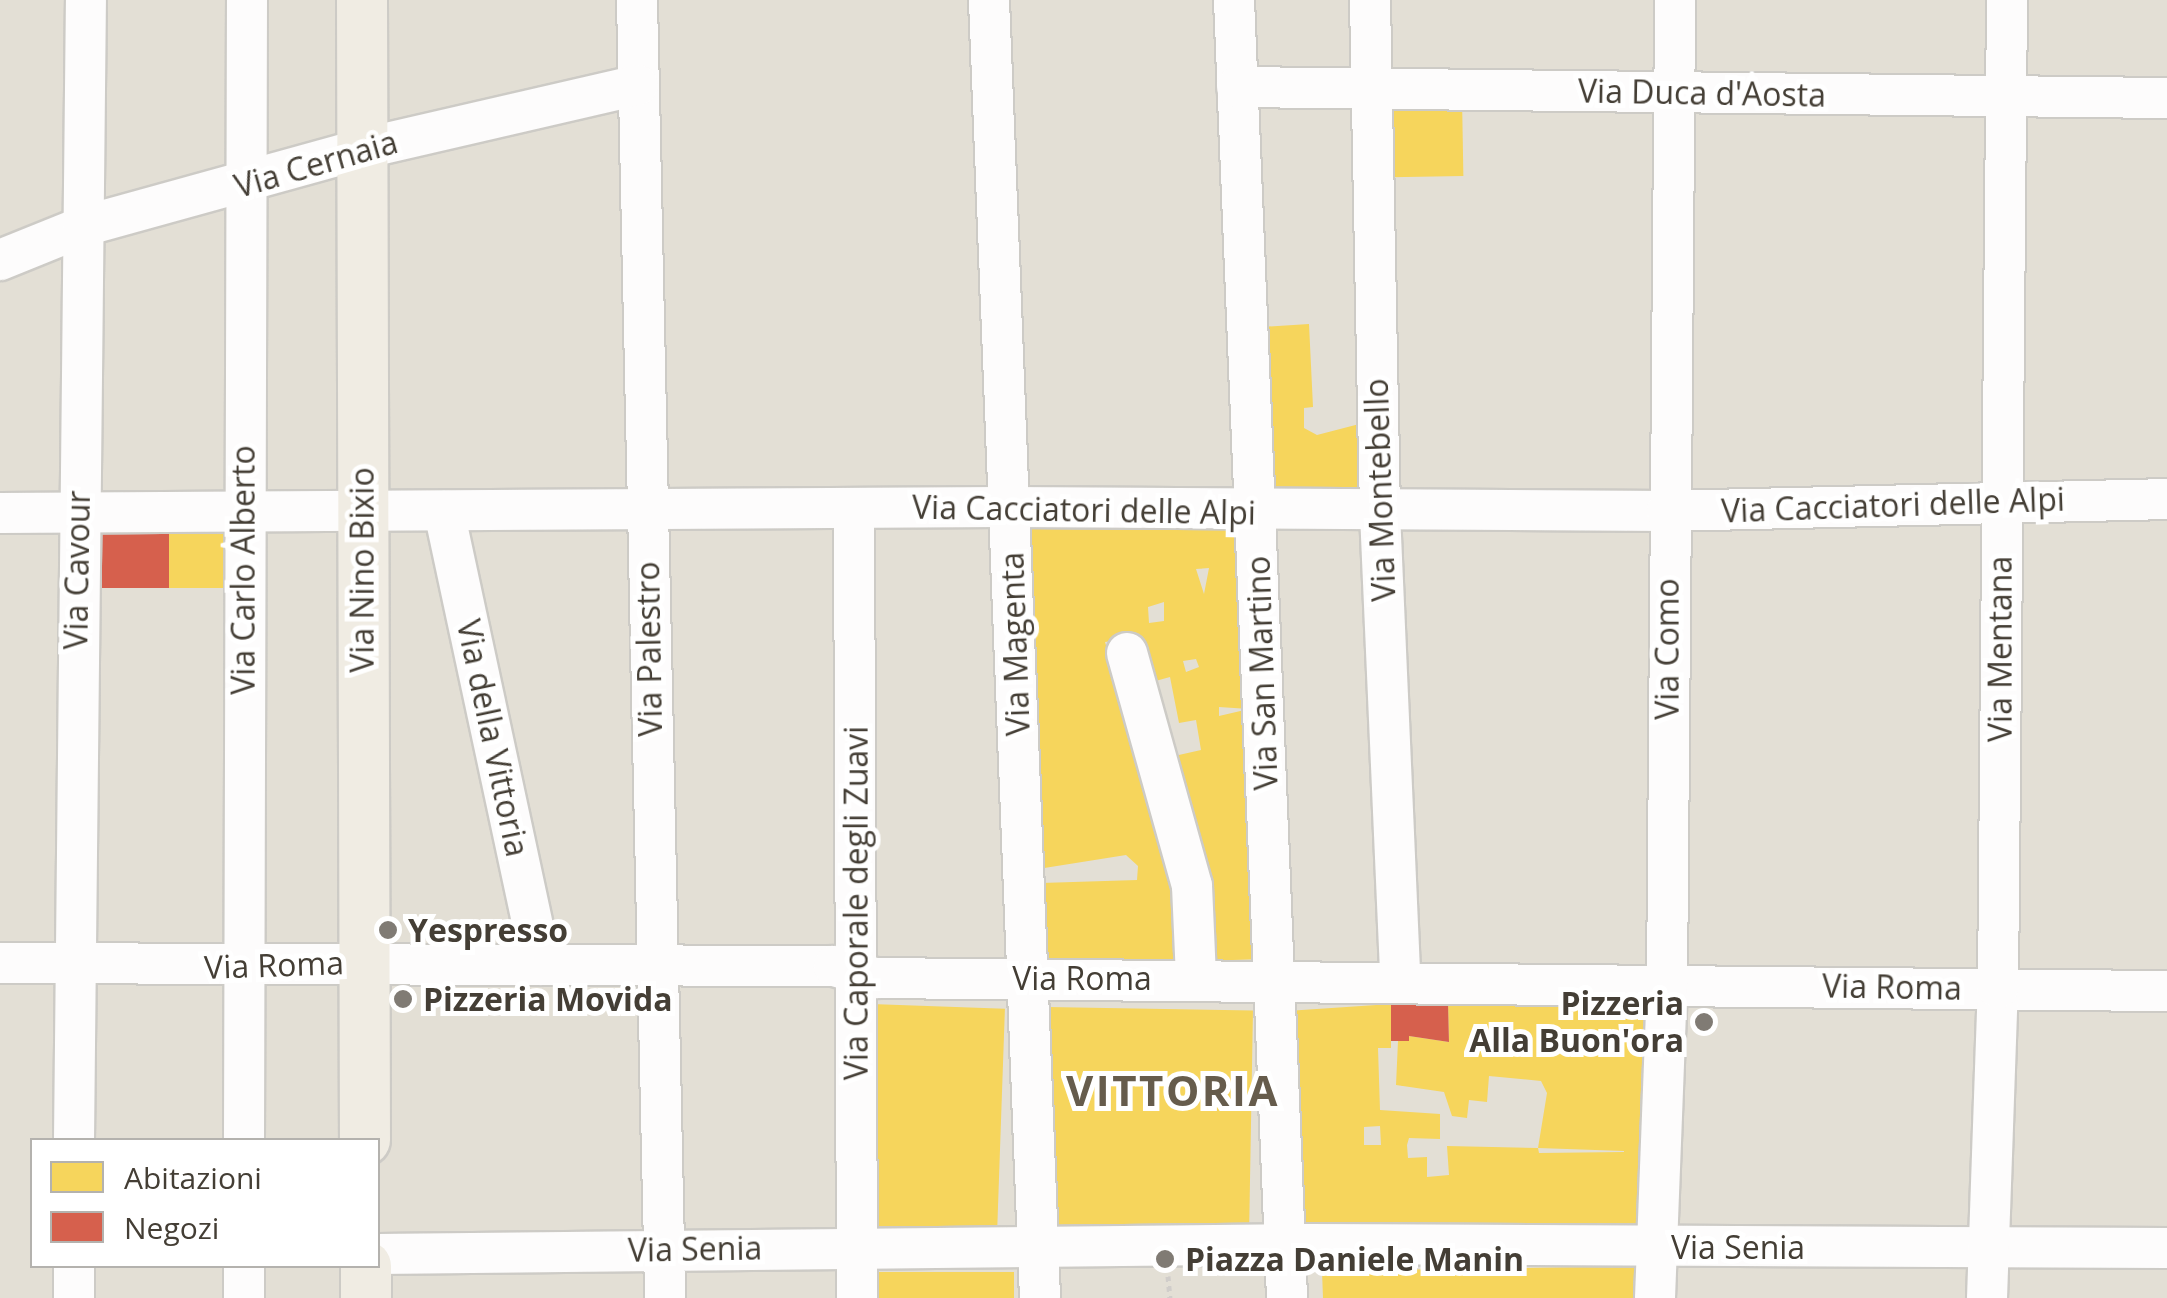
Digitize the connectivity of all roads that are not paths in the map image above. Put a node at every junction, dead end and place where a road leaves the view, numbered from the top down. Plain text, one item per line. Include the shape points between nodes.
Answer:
1 (86, 0) edge
2 (247, 0) edge
3 (362, 0) edge
4 (637, 0) edge
5 (989, 0) edge
6 (1234, 0) edge
7 (1370, 0) edge
8 (1675, 0) edge
9 (2007, 0) edge
10 (638, 85) junction
11 (1237, 88) junction
12 (1369, 89) junction
13 (1674, 93) junction
14 (2005, 96) junction
15 (2167, 98) edge
16 (361, 149) junction
17 (243, 186) junction
18 (84, 226) junction
19 (0, 260) edge
20 (2167, 499) edge
21 (2001, 500) junction
22 (1010, 506) junction
23 (854, 508) junction
24 (646, 509) junction
25 (362, 510) junction
26 (444, 511) junction
27 (1668, 511) junction
28 (0, 512) edge
29 (77, 512) junction
30 (242, 512) junction
31 (1256, 513) junction
32 (1380, 513) junction
33 (1127, 653) dead end
34 (244, 962) junction
35 (365, 962) junction
36 (0, 963) edge
37 (74, 965) junction
38 (541, 966) junction
39 (656, 968) junction
40 (857, 972) junction
41 (1196, 977) junction
42 (1029, 978) junction
43 (1272, 979) junction
44 (1400, 979) junction
45 (1667, 984) junction
46 (1998, 988) junction
47 (2167, 991) edge
48 (74, 1138) edge
49 (244, 1138) edge
50 (365, 1138) edge
51 (1292, 1238) junction
52 (1030, 1241) junction
53 (856, 1246) junction
54 (1655, 1247) junction
55 (1988, 1248) junction
56 (2167, 1248) edge
57 (664, 1250) junction
58 (380, 1254) edge
59 (74, 1268) edge
60 (244, 1268) edge
61 (366, 1268) edge
62 (74, 1298) edge
63 (244, 1298) edge
64 (366, 1298) edge
65 (665, 1298) edge
66 (857, 1298) edge
67 (1040, 1298) edge
68 (1287, 1298) edge
69 (1656, 1298) edge
70 (1987, 1298) edge

1 - 18 street, Via Cavour
2 - 17 street, Via Carlo Alberto
3 - 16 main road, Via Nino Bixio
4 - 10 street, Via Palestro
5 - 22 street, Via Magenta
6 - 11 street, Via San Martino
7 - 12 street, Via Montebello
8 - 13 street, Via Como
9 - 14 street, Via Mentana
10 - 16 street, Via Cernaia
10 - 24 street, Via Palestro
11 - 12 street, Via Duca d'Aosta
11 - 31 street, Via San Martino
12 - 13 street, Via Duca d'Aosta
12 - 32 street, Via Montebello
13 - 14 street, Via Duca d'Aosta
13 - 27 street, Via Como
14 - 15 street, Via Duca d'Aosta
14 - 21 street, Via Mentana
16 - 17 street, Via Cernaia
16 - 25 main road, Via Nino Bixio
17 - 18 street, Via Cernaia
17 - 30 street, Via Carlo Alberto
18 - 19 street, Via Cernaia
18 - 29 street, Via Cavour
20 - 21 street, Via Cacciatori delle Alpi
21 - 27 street, Via Cacciatori delle Alpi
21 - 46 street, Via Mentana
22 - 23 street, Via Cacciatori delle Alpi
22 - 31 street, Via Cacciatori delle Alpi
22 - 42 street, Via Magenta
23 - 24 street, Via Cacciatori delle Alpi
23 - 40 street, Via Caporale degli Zuavi
24 - 26 street, Via Cacciatori delle Alpi
24 - 39 street, Via Palestro
25 - 26 street, Via Cacciatori delle Alpi
25 - 30 street, Via Cacciatori delle Alpi
25 - 35 main road, Via Nino Bixio
26 - 38 street, Via della Vittoria
27 - 32 street, Via Cacciatori delle Alpi
27 - 45 street, Via Como
28 - 29 street, Via Cacciatori delle Alpi
29 - 30 street, Via Cacciatori delle Alpi
29 - 37 street, Via Cavour
30 - 34 street, Via Carlo Alberto
31 - 32 street, Via Cacciatori delle Alpi
31 - 43 street, Via San Martino
32 - 44 street, Via Montebello
33 - 41 street via 1192,886
34 - 35 street, Via Roma
34 - 37 street, Via Roma via 188,968
34 - 49 street, Via Carlo Alberto
35 - 38 street, Via Roma
35 - 50 main road, Via Nino Bixio
36 - 37 street, Via Roma
37 - 48 street, Via Cavour
38 - 39 street, Via Roma
39 - 40 street, Via Roma via 834,966
39 - 57 street, Via Palestro
40 - 42 street, Via Roma
40 - 53 street, Via Caporale degli Zuavi
41 - 42 street, Via Roma
41 - 43 street, Via Roma
42 - 52 street, Via Magenta
43 - 44 street, Via Roma
43 - 51 street, Via San Martino
44 - 45 street, Via Roma
45 - 46 street, Via Roma
45 - 54 street, Via Como
46 - 47 street, Via Roma
46 - 55 street, Via Mentana
51 - 52 street, Via Senia
51 - 54 street, Via Senia
51 - 68 street, Via San Martino
52 - 53 street, Via Senia
52 - 67 street, Via Magenta
53 - 57 street, Via Senia
53 - 66 street, Via Caporale degli Zuavi
54 - 55 street, Via Senia
54 - 69 street, Via Como
55 - 56 street, Via Senia
55 - 70 street, Via Mentana
57 - 58 street, Via Senia
57 - 65 street, Via Palestro
59 - 62 street
60 - 63 street
61 - 64 main road

